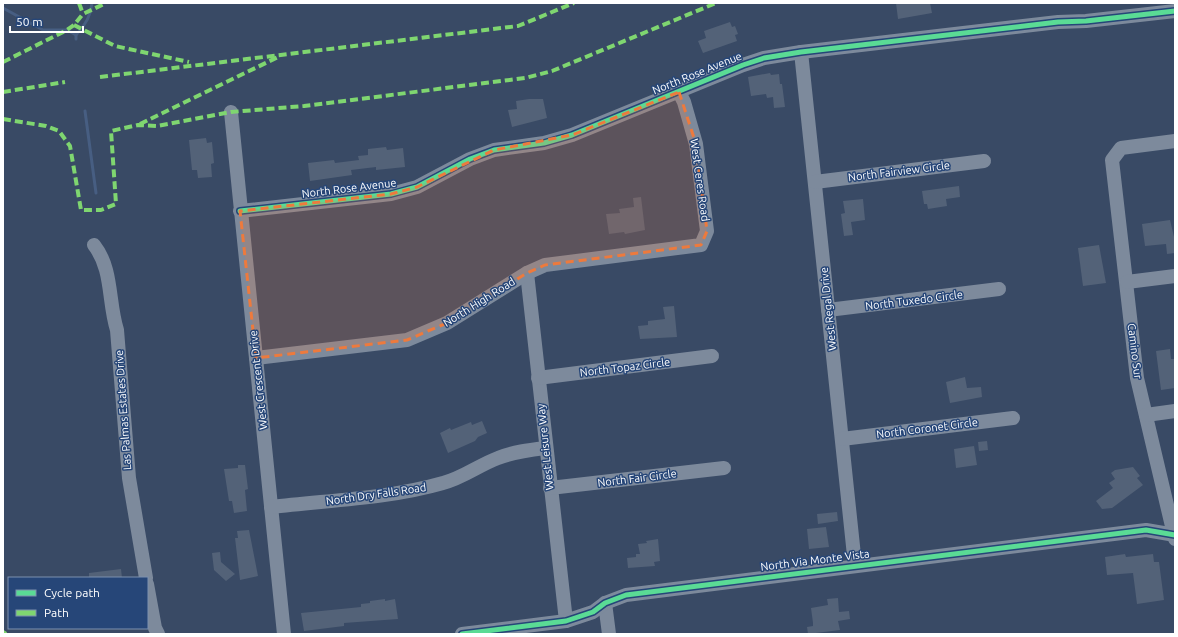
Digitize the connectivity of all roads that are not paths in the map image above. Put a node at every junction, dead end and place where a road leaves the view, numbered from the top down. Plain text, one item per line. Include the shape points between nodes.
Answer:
1 (1175, 11) edge
2 (801, 52) junction
3 (679, 92) junction
4 (231, 112) dead end
5 (1175, 141) edge
6 (984, 161) dead end
7 (815, 182) junction
8 (240, 211) junction
9 (94, 245) dead end
10 (701, 246) joint
11 (527, 273) junction
12 (1175, 276) edge
13 (1127, 282) junction
14 (999, 290) dead end
15 (828, 310) junction
16 (712, 356) dead end
17 (256, 358) junction
18 (538, 378) junction
19 (1175, 411) edge
20 (1146, 415) junction
21 (1013, 418) dead end
22 (842, 439) junction
23 (545, 448) junction
24 (724, 468) dead end
25 (550, 488) junction
26 (271, 507) junction
27 (1175, 537) edge
28 (856, 565) junction
29 (146, 577) edge
30 (148, 590) edge
31 (605, 603) junction
32 (566, 621) junction
33 (158, 634) edge
34 (284, 634) edge
35 (462, 634) edge
36 (609, 634) edge

1 - 2 street, North Rose Avenue
2 - 3 street, North Rose Avenue via 764,58
2 - 7 street, West Regal Drive
3 - 8 street, North Rose Avenue via 572,135 544,143 494,150 470,159 417,187 391,194
3 - 10 street, West Ceres Road via 696,144 707,231
4 - 8 street, West Crescent Drive
5 - 13 street, Camino Sur via 1121,148 1112,160
6 - 7 street, North Fairview Circle
7 - 15 street, West Regal Drive
8 - 17 street, West Crescent Drive
9 - 29 street, Las Palmas Estates Drive via 102,255 105,265 117,330 128,478
10 - 11 street, North High Road via 545,265
11 - 17 street, North High Road via 447,323 407,340
11 - 18 street, West Leisure Way
12 - 13 street
13 - 20 street, Camino Sur via 1137,378
14 - 15 street, North Tuxedo Circle
15 - 22 street, West Regal Drive
16 - 18 street, North Topaz Circle
17 - 26 street, West Crescent Drive
18 - 23 street, West Leisure Way
19 - 20 street
20 - 27 street, Camino Sur
21 - 22 street, North Coronet Circle
22 - 28 street, West Regal Drive
23 - 25 street, West Leisure Way
23 - 26 street, North Dry Falls Road via 497,458 465,475 405,492
24 - 25 street, North Fair Circle
25 - 32 street, West Leisure Way
26 - 34 street, West Crescent Drive
27 - 28 street, North Via Monte Vista via 1146,530
28 - 31 street, North Via Monte Vista via 626,595
30 - 33 street
31 - 32 street, North Via Monte Vista via 593,612
31 - 36 street
32 - 35 street, North Via Monte Vista

